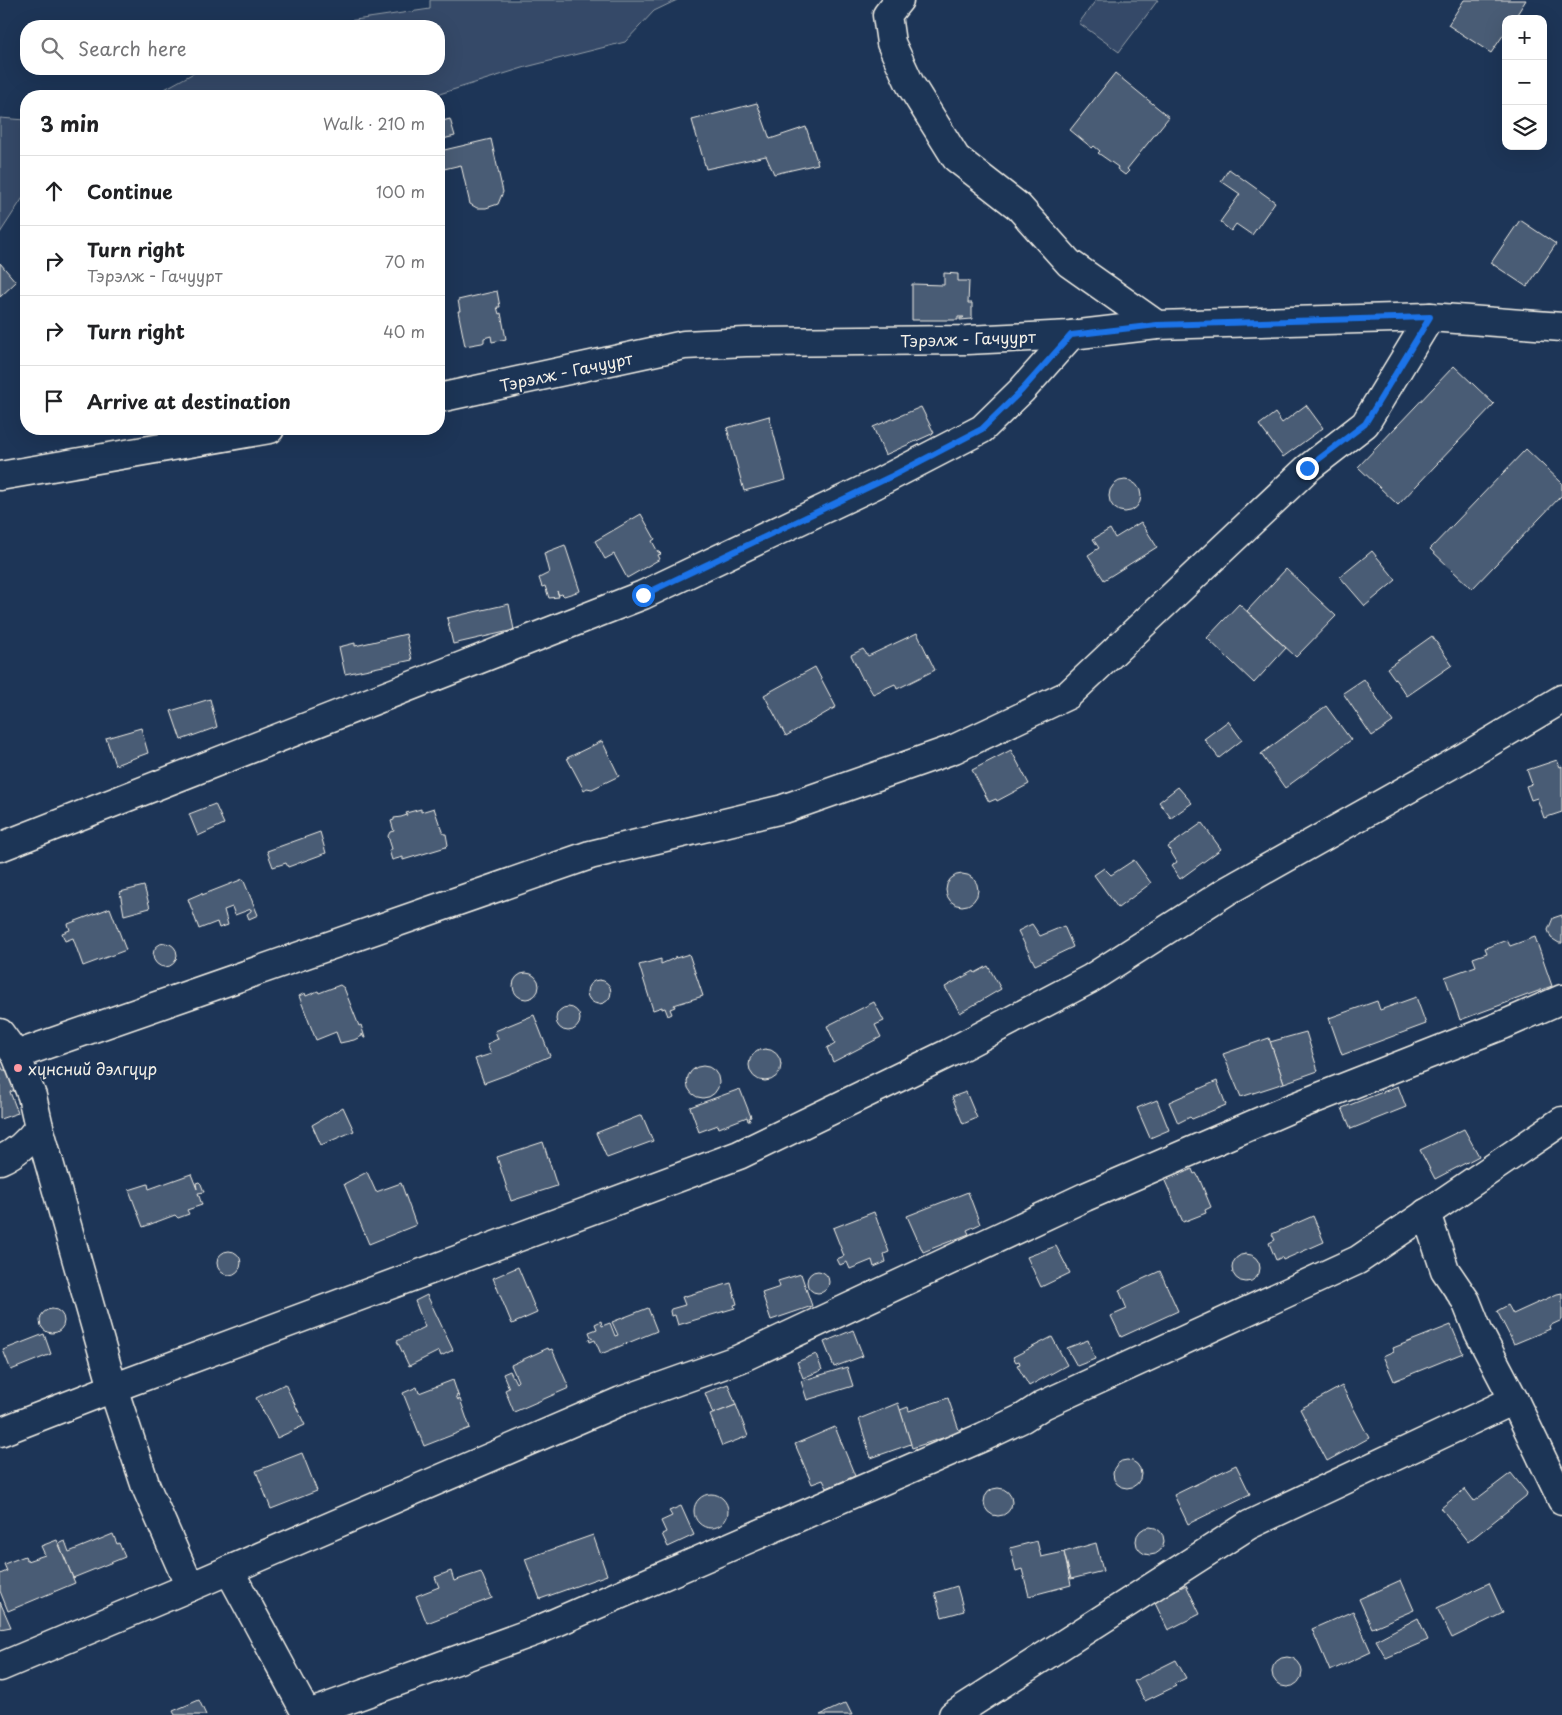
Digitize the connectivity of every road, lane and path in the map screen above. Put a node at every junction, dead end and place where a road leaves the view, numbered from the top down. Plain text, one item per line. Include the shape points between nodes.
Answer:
1 (899, 0) edge
2 (1430, 317) junction
3 (1157, 325) junction
4 (1562, 327) edge
5 (1071, 335) junction
6 (445, 397) edge
7 (236, 435) edge
8 (0, 476) edge
9 (1562, 699) edge
10 (0, 847) edge
11 (1562, 999) edge
12 (0, 1033) edge
13 (16, 1055) junction
14 (1562, 1121) edge
15 (40, 1127) junction
16 (0, 1160) edge
17 (1426, 1213) junction
18 (113, 1388) junction
19 (1514, 1400) junction
20 (0, 1432) edge
21 (1562, 1500) edge
22 (229, 1570) junction
23 (190, 1587) junction
24 (0, 1667) edge
25 (306, 1715) edge
26 (953, 1715) edge

1 - 3 street via 887,14 891,43 910,84 956,158 1019,207 1069,263
2 - 3 street, Тэрэлж - Гачуурт
2 - 4 street, Тэрэлж - Гачуурт
2 - 13 street via 1365,424 1307,468 1068,695 954,749 783,809 590,855
3 - 5 street, Тэрэлж - Гачуурт
5 - 6 street, Тэрэлж - Гачуурт via 684,345
5 - 10 street via 982,429 874,485 643,595
7 - 8 street
9 - 18 street via 1227,892 1090,979 949,1053 748,1150
11 - 22 street via 1289,1109 1085,1197 739,1359 621,1401
12 - 13 street
13 - 15 street
14 - 17 street
15 - 16 street via 28,1142
15 - 18 street
17 - 19 street via 1444,1270 1466,1301
17 - 25 street via 1358,1260 1043,1405 983,1437 536,1631
18 - 20 street
18 - 23 street via 146,1487
19 - 21 street
19 - 26 street via 1249,1525
22 - 23 street
22 - 25 street
23 - 24 street

